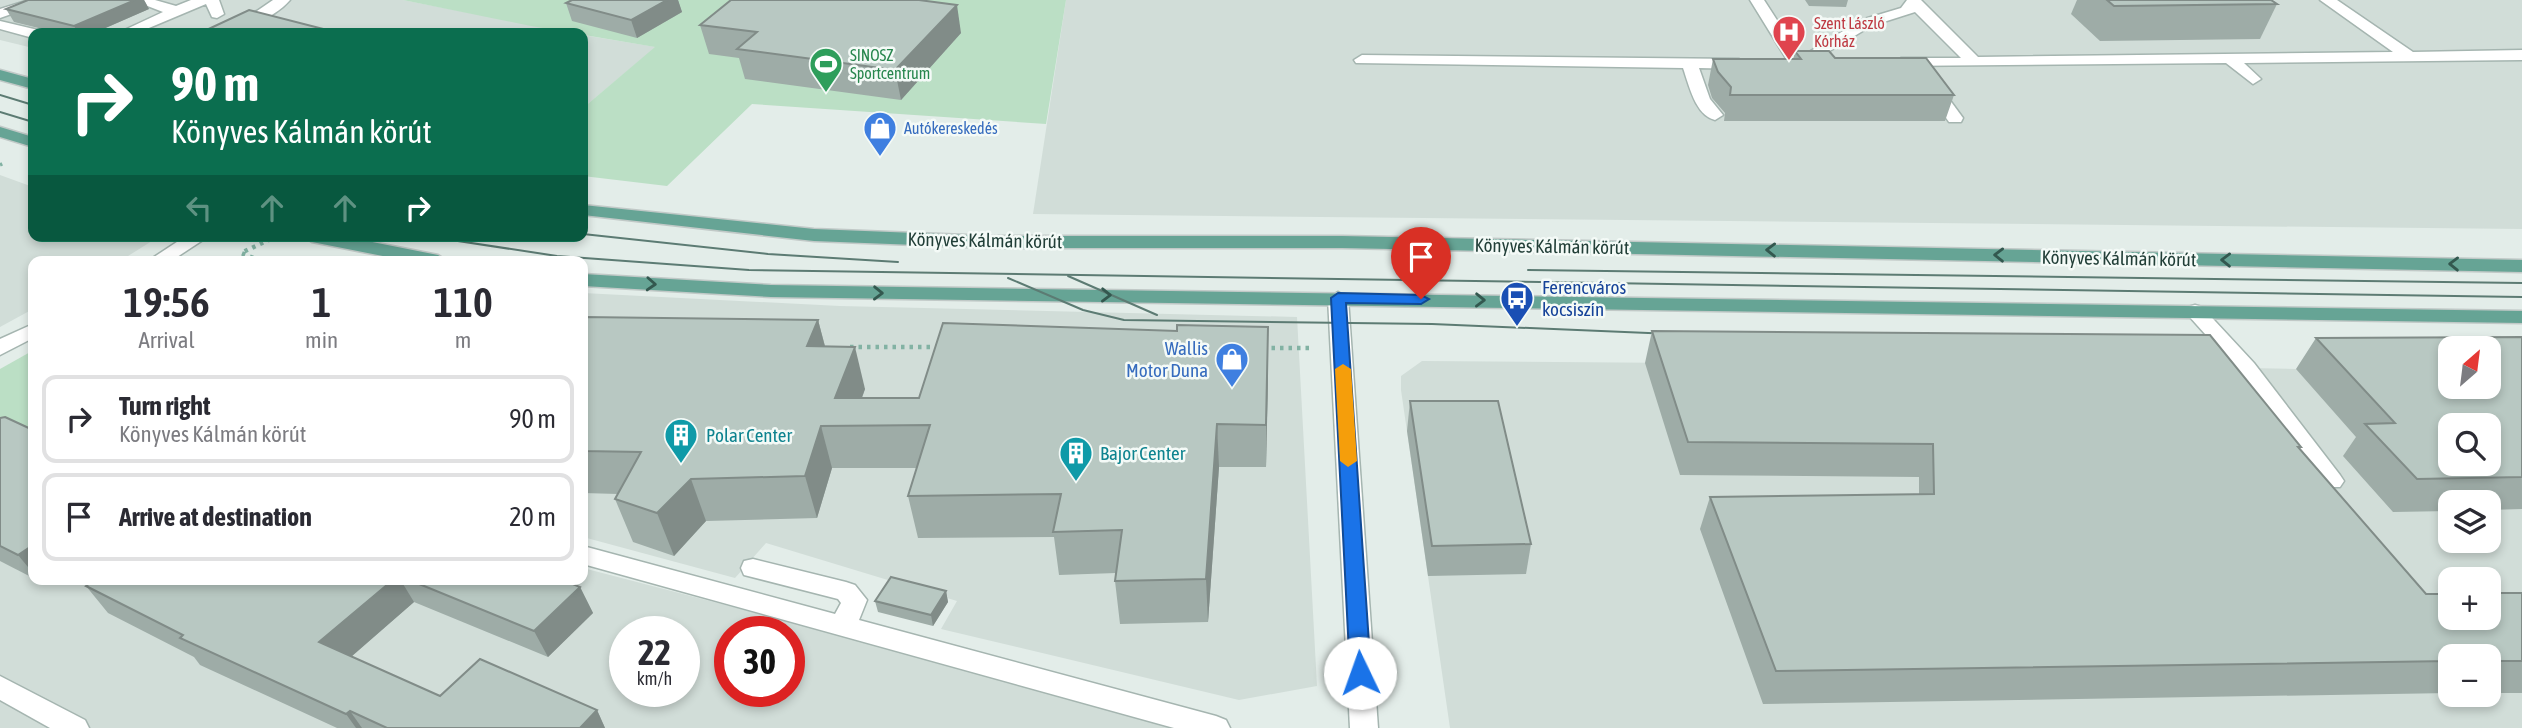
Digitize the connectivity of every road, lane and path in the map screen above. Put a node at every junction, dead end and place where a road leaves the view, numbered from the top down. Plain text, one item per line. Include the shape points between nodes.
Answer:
1 (44, 0) edge
2 (139, 0) edge
3 (203, 0) edge
4 (283, 0) edge
5 (1757, 0) edge
6 (2327, 0) edge
7 (1914, 2) edge
8 (177, 11) junction
9 (0, 14) edge
10 (0, 25) edge
11 (137, 28) edge
12 (225, 28) edge
13 (28, 32) edge
14 (2522, 55) edge
15 (2409, 56) junction
16 (2230, 59) junction
17 (1362, 60) dead end
18 (1974, 62) junction
19 (1888, 63) edge
20 (1914, 63) junction
21 (1689, 64) junction
22 (1757, 64) edge
23 (1837, 64) edge
24 (1791, 65) junction
25 (0, 75) edge
26 (2253, 79) dead end
27 (28, 83) edge
28 (1715, 115) dead end
29 (1955, 118) edge
30 (0, 132) edge
31 (28, 140) edge
32 (588, 211) edge
33 (190, 242) edge
34 (264, 242) edge
35 (342, 242) edge
36 (166, 256) edge
37 (248, 256) edge
38 (413, 256) edge
39 (2522, 266) edge
40 (588, 280) edge
41 (1338, 298) junction
42 (2195, 311) junction
43 (2522, 317) edge
44 (28, 333) edge
45 (844, 347) edge
46 (941, 347) edge
47 (0, 348) edge
48 (1259, 348) edge
49 (1342, 348) junction
50 (2332, 481) edge
51 (588, 556) edge
52 (754, 568) dead end
53 (841, 626) junction
54 (0, 687) edge
55 (75, 728) edge
56 (1216, 728) edge
57 (1364, 728) edge

1 - 9 street
2 - 8 street
3 - 8 street
4 - 12 street
5 - 24 street
6 - 15 street
7 - 18 street
7 - 24 street via 1906,11 1866,23
8 - 11 street
10 - 13 street
14 - 15 street
15 - 16 street
16 - 18 street
16 - 26 street
17 - 21 street
18 - 20 street
19 - 20 street
20 - 29 street
21 - 22 street
21 - 28 street via 1702,100
23 - 24 street
25 - 27 main road
30 - 31 main road
39 -> 32 main road, Könyves Kálmán körút via 1342,242 992,242 814,235
33 - 36 street
34 - 37 path via 241,253
35 - 38 main road
40 -> 41 main road via 771,291
41 -> 42 main road
41 - 49 street
42 - 43 main road
42 - 50 street via 2247,368
44 - 47 street
45 - 46 path
48 - 49 path
49 - 57 street
51 - 53 street
52 - 53 street via 846,592 854,605
53 - 56 street
54 - 55 street

